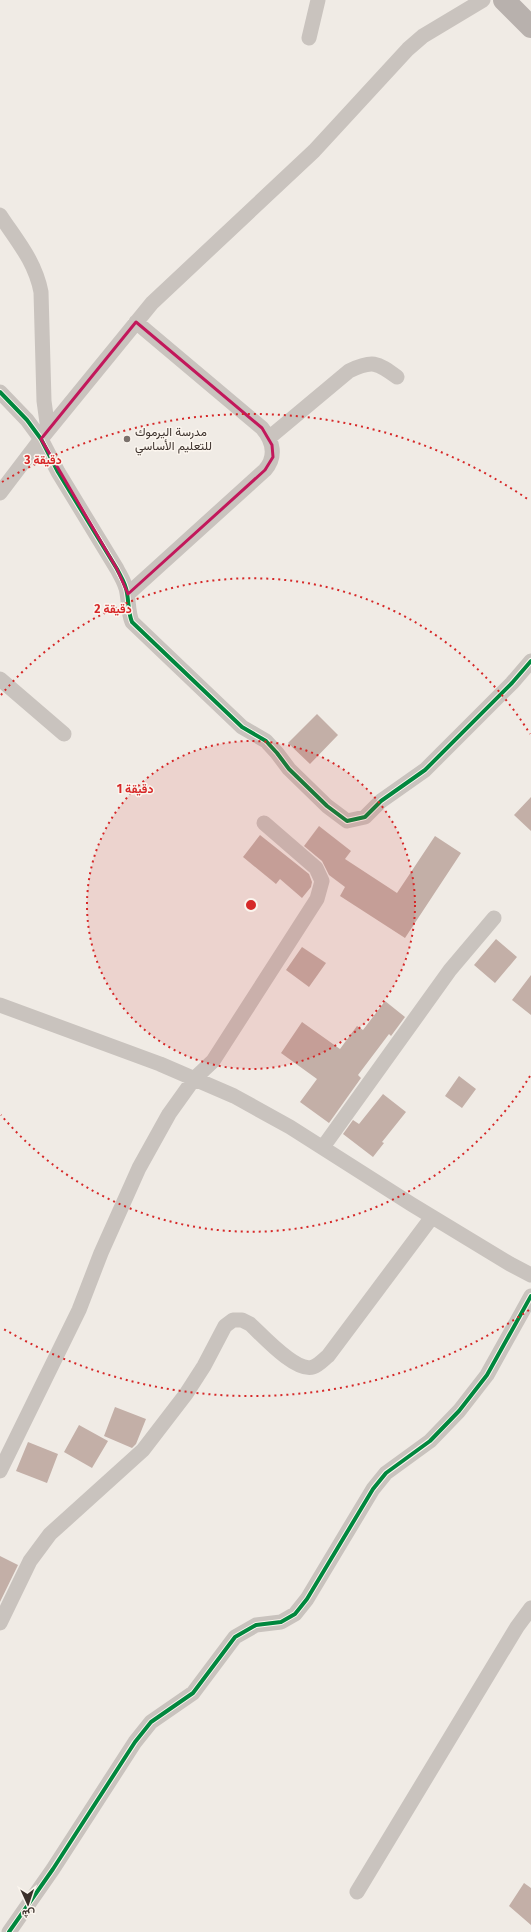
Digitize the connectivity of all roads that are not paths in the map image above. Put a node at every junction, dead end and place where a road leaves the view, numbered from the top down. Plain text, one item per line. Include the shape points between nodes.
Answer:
1 (318, 0) edge
2 (483, 0) edge
3 (504, 0) edge
4 (531, 27) edge
5 (309, 38) dead end
6 (0, 215) edge
7 (136, 322) junction
8 (397, 377) dead end
9 (0, 392) edge
10 (45, 435) junction
11 (270, 437) junction
12 (0, 493) edge
13 (128, 594) junction
14 (531, 660) edge
15 (0, 679) edge
16 (64, 734) dead end
17 (264, 823) dead end
18 (494, 918) dead end
19 (0, 1005) edge
20 (194, 1079) junction
21 (323, 1147) junction
22 (432, 1217) junction
23 (531, 1275) edge
24 (531, 1296) edge
25 (0, 1471) edge
26 (531, 1608) edge
27 (0, 1622) edge
28 (357, 1892) dead end
29 (9, 1932) edge

1 - 5 street
2 - 7 street via 423,36 408,49 314,152 152,303
3 - 4 main road
6 - 10 street via 32,262 39,281
7 - 10 street
7 - 11 street
8 - 11 street via 382,365 363,364 349,371
9 - 10 street
10 - 12 street
10 - 13 street via 58,472 117,569
11 - 13 street via 273,457 265,470
13 - 14 street via 128,610 132,622 242,727 266,741 289,769 327,806 347,821 365,817 381,801 425,770 512,683
15 - 16 street
17 - 20 street via 316,868 322,881 317,899 213,1061
18 - 21 street via 450,970
19 - 20 street
20 - 21 street via 234,1096
20 - 25 street via 166,1120 139,1168 79,1310
21 - 22 street
22 - 23 street
22 - 27 street via 320,1364 312,1368 301,1367 291,1362 250,1324 242,1320 233,1320 225,1326 186,1394 143,1450 50,1534 30,1561
24 - 29 street via 487,1375 459,1411 430,1441 386,1473 307,1599 294,1614 280,1622 256,1625 235,1637 193,1693 151,1722 135,1742
26 - 28 street via 516,1627

